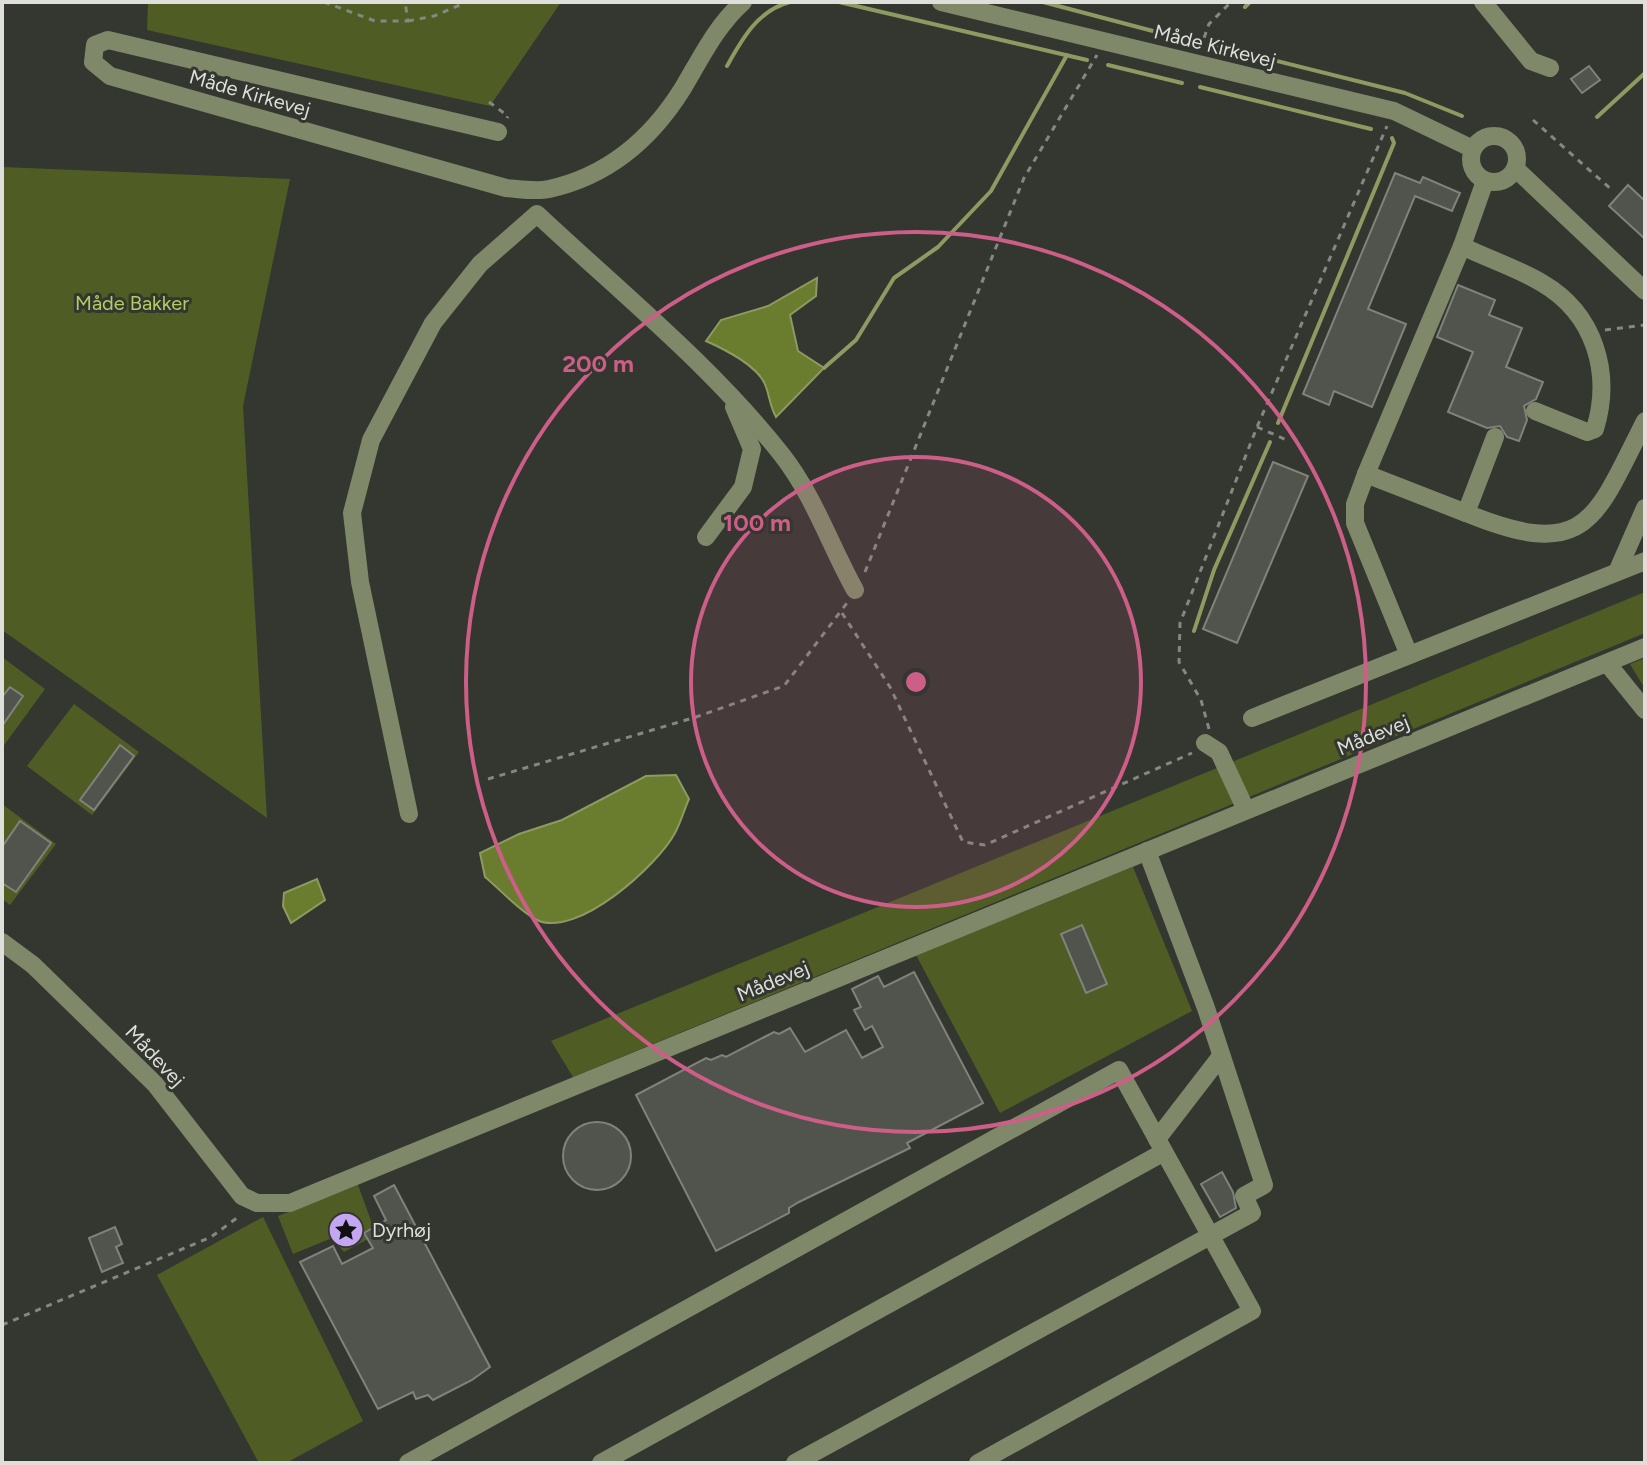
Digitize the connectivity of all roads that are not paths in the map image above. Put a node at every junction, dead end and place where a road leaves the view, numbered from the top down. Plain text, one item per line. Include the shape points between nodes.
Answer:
1 (743, 2) edge
2 (941, 2) edge
3 (1483, 2) edge
4 (1550, 68) dead end
5 (498, 132) dead end
6 (1473, 149) junction
7 (1516, 169) junction
8 (1485, 181) junction
9 (547, 190) junction
10 (537, 214) junction
11 (1593, 239) junction
12 (1462, 246) junction
13 (1645, 277) edge
14 (1645, 291) edge
15 (728, 393) junction
16 (1535, 411) dead end
17 (1645, 421) edge
18 (1495, 437) dead end
19 (1366, 474) junction
20 (1645, 508) edge
21 (1466, 513) junction
22 (706, 537) dead end
23 (1645, 561) edge
24 (1617, 572) junction
25 (855, 590) road end
26 (1645, 647) edge
27 (1409, 655) junction
28 (1607, 663) junction
29 (1645, 710) edge
30 (1252, 718) dead end
31 (1205, 743) road end
32 (1246, 810) junction
33 (409, 814) dead end
34 (1147, 851) junction
35 (2, 942) edge
36 (1221, 1056) junction
37 (1161, 1146) junction
38 (1210, 1235) junction
39 (408, 1463) edge
40 (601, 1463) edge
41 (795, 1463) edge
42 (978, 1463) edge

1 - 9 street, Måde Kirkevej via 719,28 666,112 632,149 602,171
2 - 6 street, Måde Kirkevej via 1394,111
3 - 4 street via 1531,61
5 - 9 street, Måde Kirkevej via 108,40 95,45 93,62 110,76 506,188
6 - 7 street via 1485,137 1501,136 1517,153
6 - 8 street via 1471,164
7 - 8 street via 1503,181
7 - 11 street
8 - 12 street
9 - 10 street via 538,200
10 - 15 street
10 - 33 street via 480,264 433,323 371,440 352,513 360,582
11 - 13 street
11 - 14 street
12 - 16 street via 1541,283 1560,296 1590,332 1604,389 1595,429 1587,432
12 - 19 street
15 - 22 street via 752,449 743,487
15 - 25 street via 783,456 813,502
17 - 21 street via 1605,498 1591,519 1574,530 1551,534 1499,526
18 - 21 street
19 - 21 street
19 - 27 street via 1355,504 1355,523
20 - 24 street
23 - 24 street
24 - 27 street
26 - 28 street, Mådevej
27 - 30 street
28 - 29 street
28 - 32 street, Mådevej
31 - 32 street via 1219,752
32 - 34 street, Mådevej
34 - 35 street, Mådevej via 290,1203 257,1203 230,1185 155,1084 33,965
34 - 36 street
36 - 37 street
36 - 38 street via 1264,1185 1244,1196 1252,1213
37 - 38 street
37 - 39 street via 1119,1070
37 - 40 street
38 - 41 street
38 - 42 street via 1252,1311

